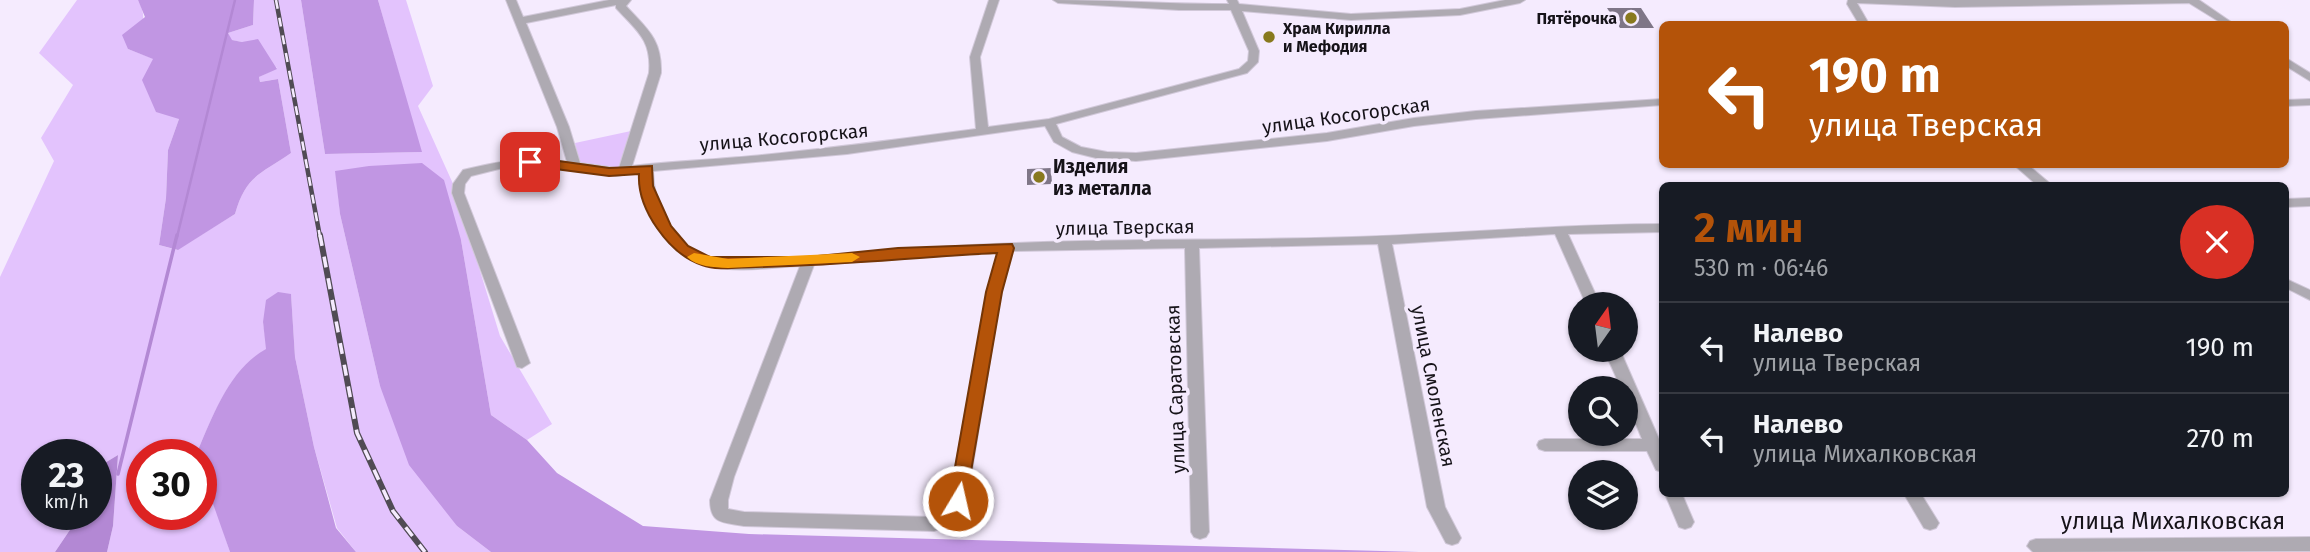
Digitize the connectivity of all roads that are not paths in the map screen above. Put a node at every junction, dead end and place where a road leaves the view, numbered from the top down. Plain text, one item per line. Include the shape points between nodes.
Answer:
1 (511, 0) edge
2 (625, 0) edge
3 (994, 0) edge
4 (1058, 0) edge
5 (1520, 0) edge
6 (1855, 0) edge
7 (2192, 0) edge
8 (1233, 4) edge
9 (520, 21) junction
10 (1862, 21) edge
11 (2224, 21) edge
12 (2289, 63) edge
13 (2310, 78) edge
14 (1659, 102) edge
15 (2310, 102) edge
16 (2289, 103) edge
17 (1049, 122) junction
18 (982, 129) junction
19 (575, 168) junction
20 (2025, 168) edge
21 (647, 169) junction
22 (624, 172) junction
23 (2042, 182) edge
24 (2310, 202) edge
25 (2289, 203) edge
26 (1659, 228) edge
27 (1560, 230) junction
28 (1384, 239) junction
29 (1192, 245) junction
30 (1006, 248) junction
31 (808, 262) junction
32 (2289, 285) edge
33 (1587, 292) edge
34 (2310, 296) edge
35 (1618, 362) edge
36 (522, 363) dead end
37 (1545, 444) dead end
38 (1658, 444) edge
39 (1675, 497) edge
40 (1915, 497) edge
41 (1685, 522) dead end
42 (1930, 523) dead end
43 (1200, 532) dead end
44 (1452, 538) dead end
45 (2310, 544) edge
46 (2036, 546) dead end

1 - 9 street
2 - 9 street
2 - 22 street via 620,6 651,40 656,64
3 - 18 street via 975,57
4 - 8 street via 1179,7
5 - 8 street via 1460,12 1359,16
6 - 7 street via 1955,4
6 - 10 street via 1852,4
7 - 11 street
8 - 17 street, улица Косогорская via 1254,51 1251,65 1237,74
9 - 19 street
12 - 13 street
14 - 17 street, улица Косогорская via 1452,118 1327,137 1136,156 1108,156 1065,144
15 - 16 street
17 - 18 street, улица Косогорская
18 - 21 street, улица Косогорская via 847,150
19 - 22 street
19 - 36 street via 530,162 497,165 467,173 458,188
20 - 23 street
21 - 22 street
21 - 31 street, улица Тверская via 646,186 660,221 694,257 728,264
24 - 25 street
26 - 27 street, улица Тверская
27 - 28 street, улица Тверская
27 - 33 street
28 - 29 street, улица Тверская
28 - 44 street, улица Смоленская via 1436,507
29 - 30 street, улица Тверская
29 - 43 street, улица Саратовская
30 - 31 street, улица Тверская
30 - 31 street via 994,292 958,501 951,516 934,524 744,519 721,515 718,509
32 - 34 street
35 - 38 street
37 - 38 street
39 - 41 street
40 - 42 street
45 - 46 street, улица Михалковская

